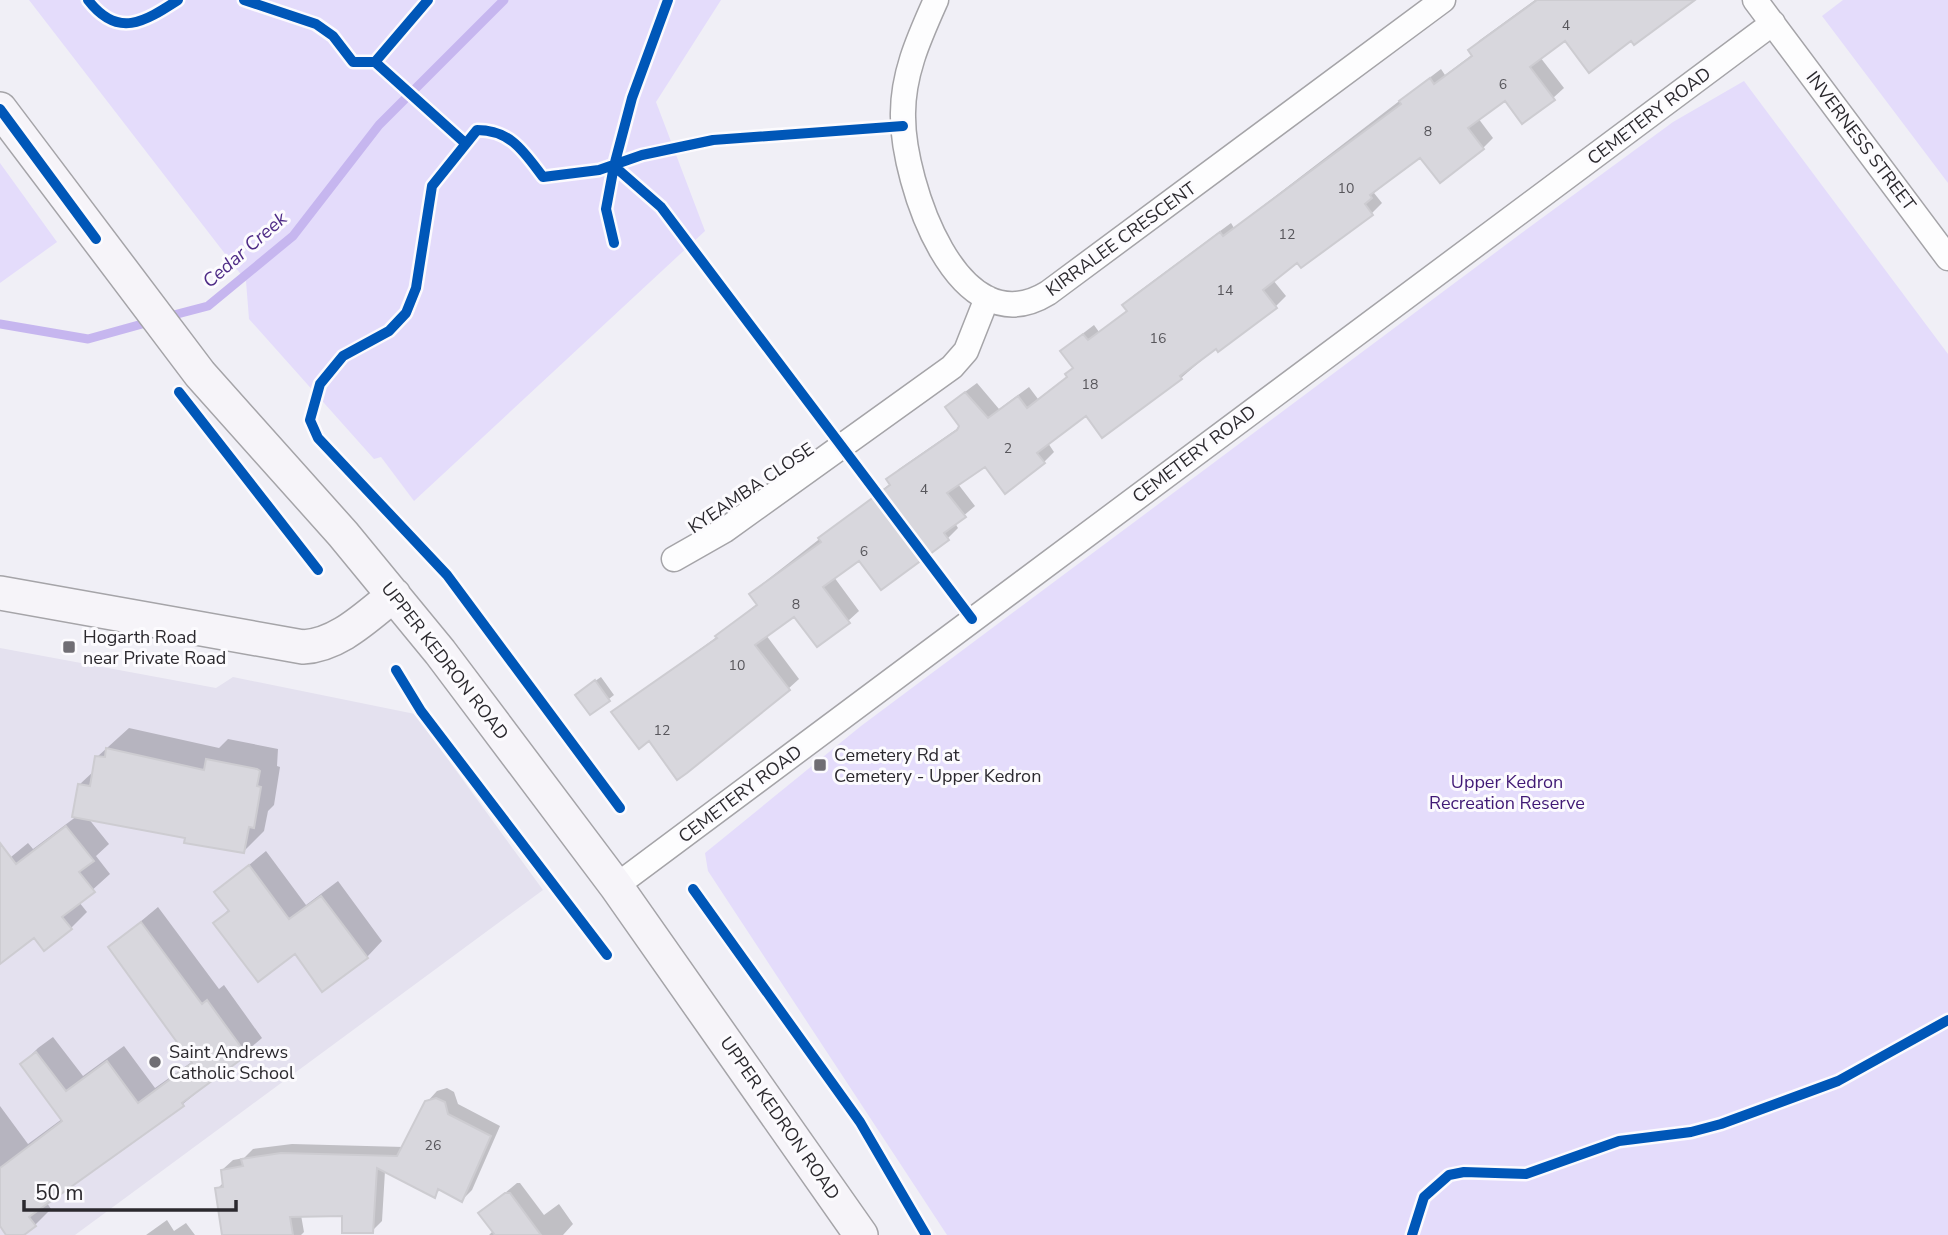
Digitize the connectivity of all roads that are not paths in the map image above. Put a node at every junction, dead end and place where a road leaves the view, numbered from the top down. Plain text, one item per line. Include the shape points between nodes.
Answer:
1 (936, 0) edge
2 (1443, 0) edge
3 (1755, 0) edge
4 (1773, 23) junction
5 (0, 109) edge
6 (1948, 258) edge
7 (987, 298) junction
8 (674, 559) dead end
9 (0, 593) edge
10 (394, 595) junction
11 (616, 886) junction
12 (861, 1235) edge

1 - 7 street via 905,82 906,157 917,199 942,249 965,280
2 - 7 street, KIRRALEE CRESCENT via 1048,293 1024,303
3 - 4 street, INVERNESS STREET
4 - 6 street, INVERNESS STREET
4 - 11 street, CEMETERY ROAD
5 - 10 main road, UPPER KEDRON ROAD via 200,373
7 - 8 street, KYEAMBA CLOSE via 966,351 952,367 725,530
9 - 10 main road via 303,647 333,641
10 - 11 main road, UPPER KEDRON ROAD
11 - 12 main road, UPPER KEDRON ROAD

